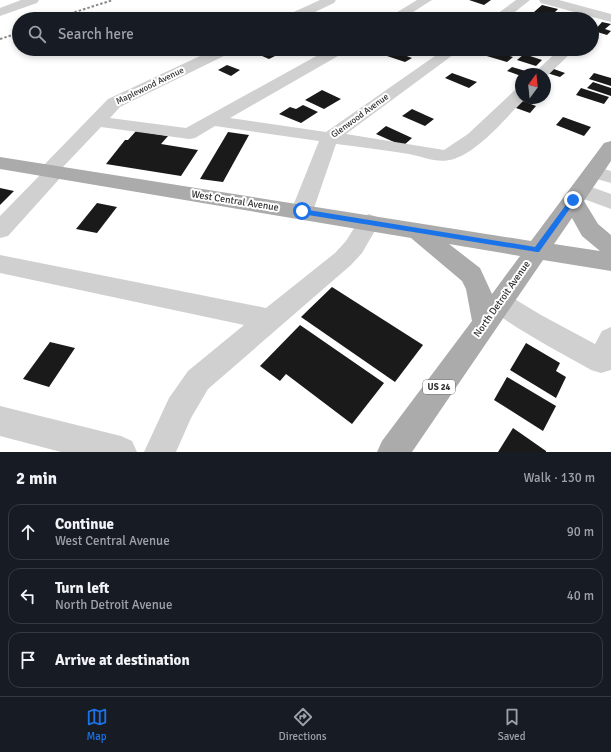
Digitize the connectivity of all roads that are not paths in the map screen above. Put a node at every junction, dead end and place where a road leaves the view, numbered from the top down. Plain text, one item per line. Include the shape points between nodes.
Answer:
1 (33, 0) edge
2 (330, 0) edge
3 (426, 0) edge
4 (524, 0) edge
5 (545, 0) edge
6 (0, 12) edge
7 (305, 12) edge
8 (405, 12) edge
9 (507, 12) edge
10 (608, 14) edge
11 (599, 21) edge
12 (211, 56) edge
13 (328, 56) edge
14 (444, 56) edge
15 (560, 56) edge
16 (547, 68) edge
17 (515, 99) edge
18 (96, 121) junction
19 (214, 121) junction
20 (329, 138) junction
21 (611, 147) edge
22 (0, 163) edge
23 (52, 171) junction
24 (602, 175) edge
25 (576, 195) junction
26 (611, 202) edge
27 (302, 211) junction
28 (369, 222) junction
29 (0, 230) edge
30 (417, 230) junction
31 (611, 248) edge
32 (537, 250) junction
33 (611, 262) edge
34 (0, 264) edge
35 (492, 313) junction
36 (270, 320) junction
37 (611, 339) edge
38 (0, 421) edge
39 (120, 452) edge
40 (160, 452) edge
41 (393, 452) edge

1 - 6 street
2 - 7 street
3 - 8 street
4 - 9 street
5 - 10 street
10 - 11 street
12 - 18 street, Maplewood Avenue via 118,101
13 - 19 street
14 - 20 street, Glenwood Avenue
15 - 16 street
17 - 20 street via 464,146 448,154 438,155
18 - 19 street via 190,134
18 - 23 street, Maplewood Avenue
19 - 20 street
20 - 27 street, Glenwood Avenue
21 - 24 main road, North Detroit Avenue / US 24
22 - 23 main road, West Central Avenue
23 - 27 main road, West Central Avenue
23 - 29 street, Maplewood Avenue
24 - 25 main road, North Detroit Avenue / US 24
25 - 26 street
25 - 31 main road via 590,230
25 - 32 main road, North Detroit Avenue / US 24
27 - 28 main road, West Central Avenue
28 - 30 main road, West Central Avenue
28 - 36 street via 354,247 343,259
30 - 32 main road, West Central Avenue
30 - 35 main road via 471,275
32 - 33 main road, West Central Avenue
32 - 35 main road, North Detroit Avenue / US 24
34 - 36 street
35 - 37 street via 532,323 601,361
35 - 41 main road, North Detroit Avenue / US 24
36 - 40 street via 198,380 180,408
38 - 39 street

